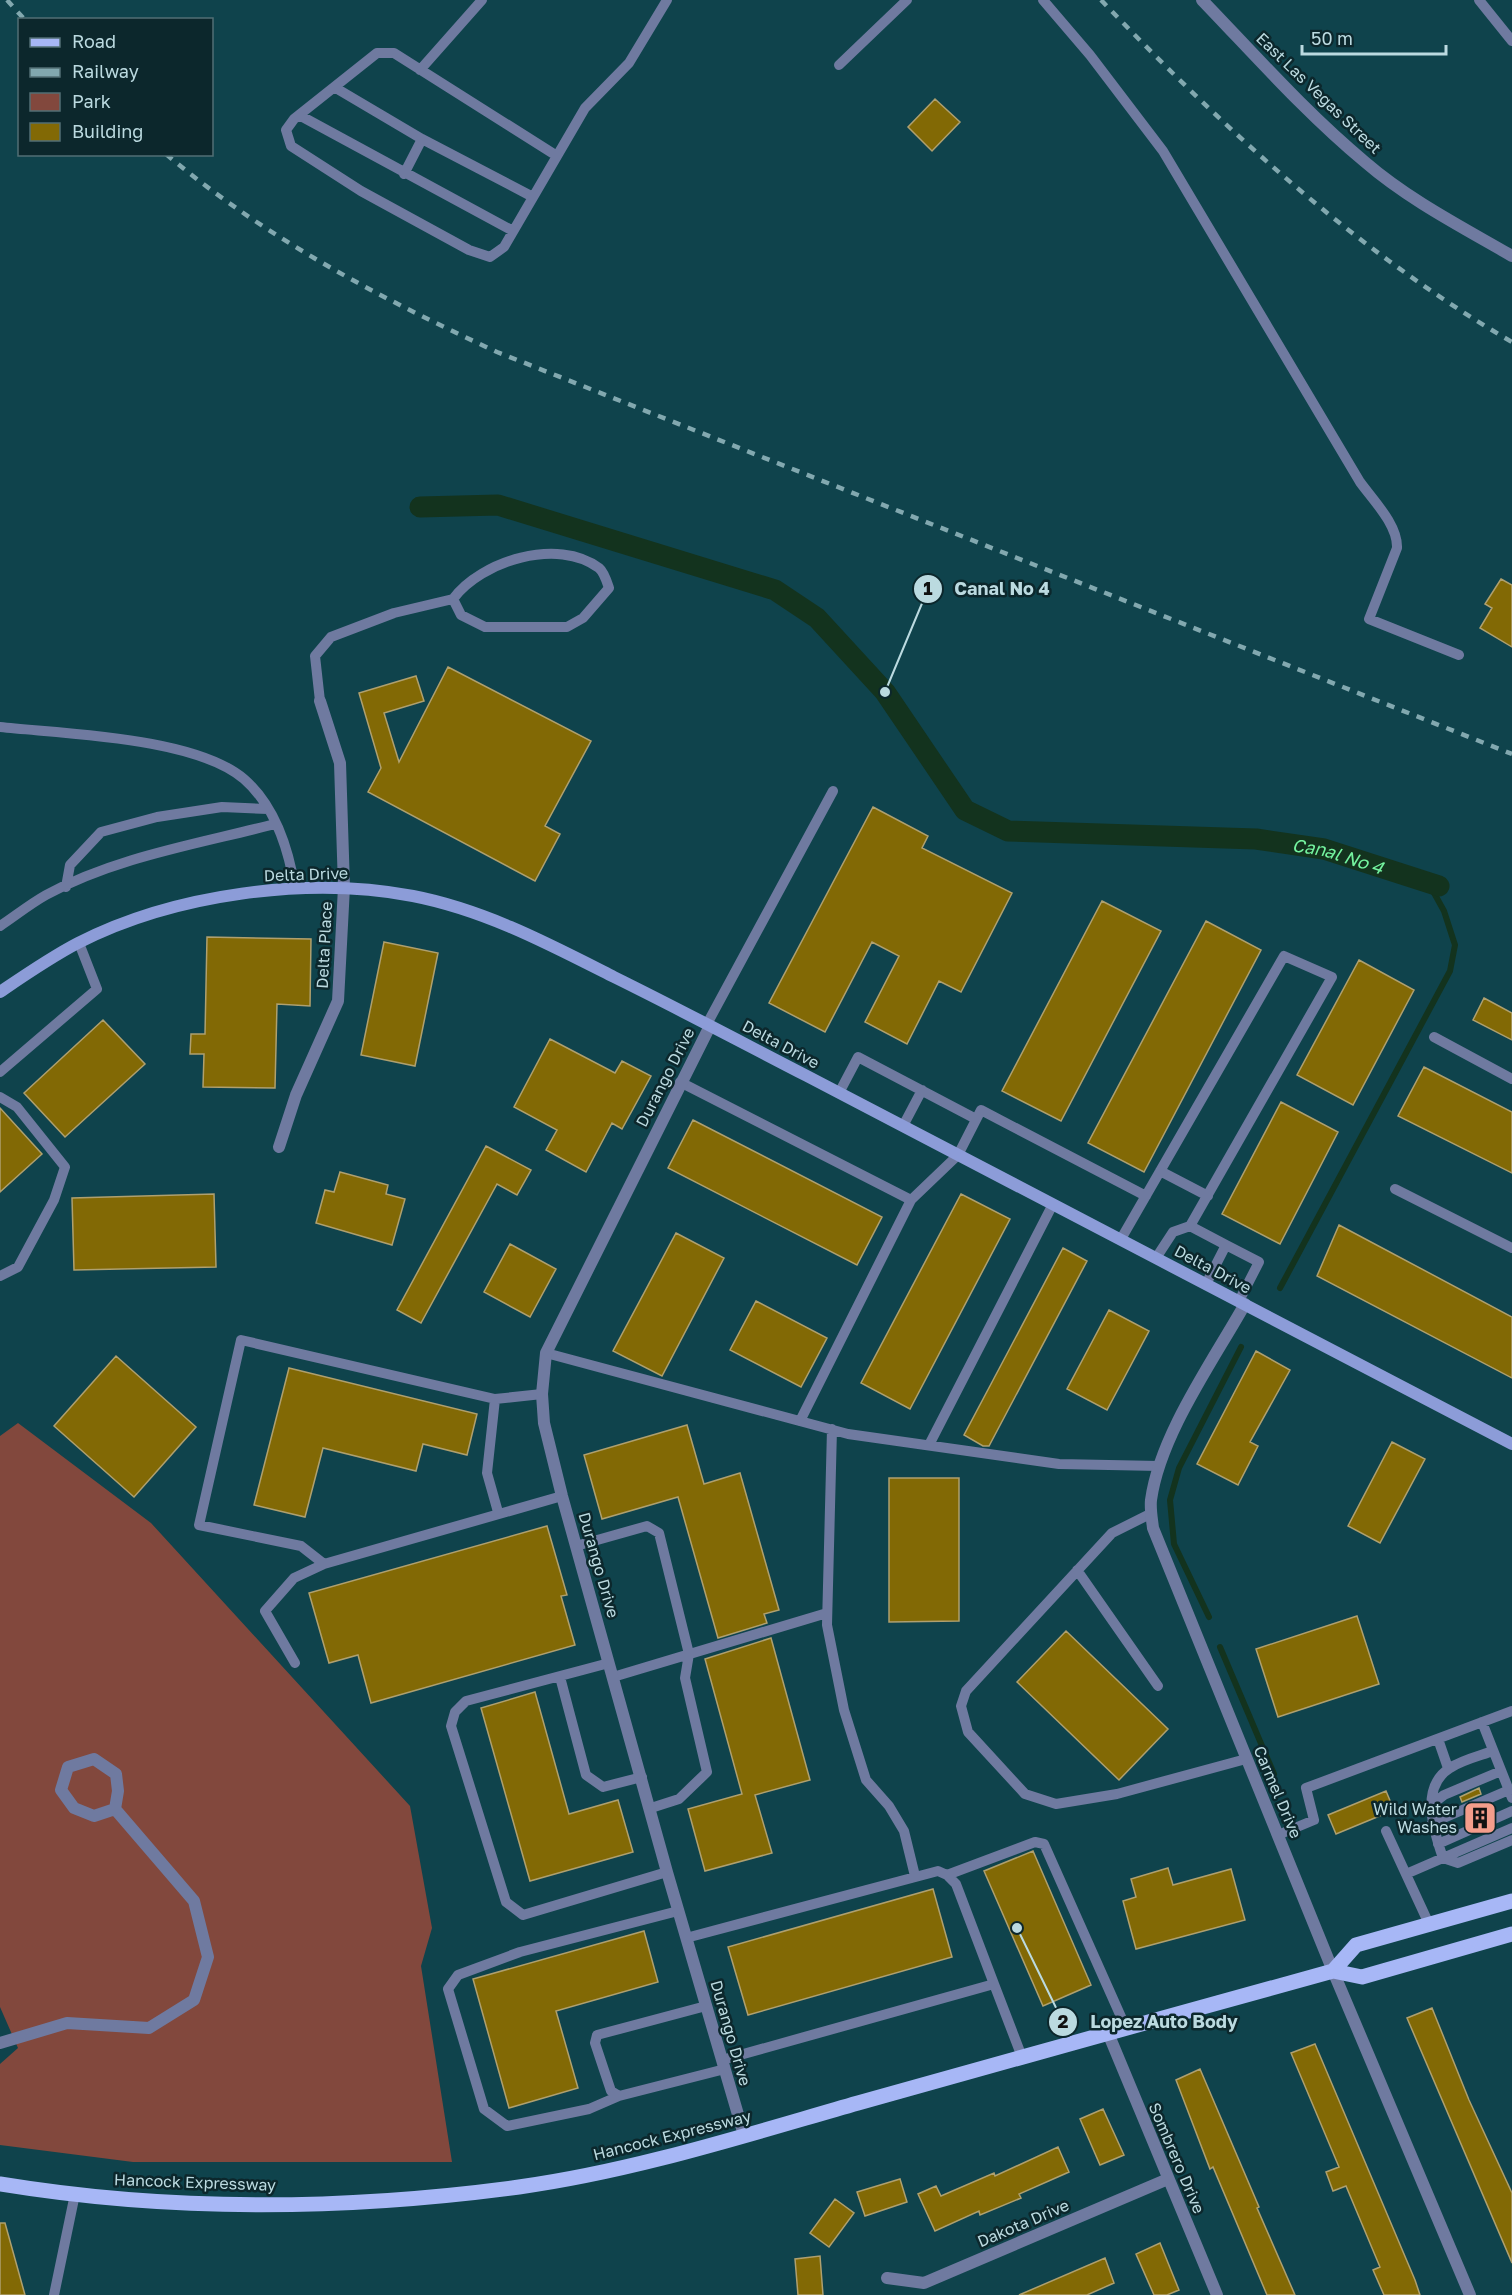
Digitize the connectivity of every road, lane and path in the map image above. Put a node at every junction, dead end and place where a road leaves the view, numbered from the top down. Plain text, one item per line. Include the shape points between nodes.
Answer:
1 (482, 0) edge
2 (667, 0) edge
3 (908, 0) edge
4 (1043, 0) edge
5 (1202, 0) edge
6 (1479, 0) edge
7 (1512, 41) edge
8 (839, 65) dead end
9 (420, 70) junction
10 (334, 87) junction
11 (299, 115) junction
12 (422, 139) junction
13 (557, 156) junction
14 (404, 174) junction
15 (533, 197) junction
16 (513, 231) junction
17 (1512, 256) edge
18 (453, 599) junction
19 (1459, 655) dead end
20 (320, 701) joint
21 (0, 727) edge
22 (833, 791) dead end
23 (268, 809) junction
24 (275, 824) junction
25 (66, 887) junction
26 (344, 887) junction
27 (295, 889) junction
28 (0, 926) edge
29 (79, 943) junction
30 (0, 992) edge
31 (709, 1025) junction
32 (1434, 1037) dead end
33 (0, 1072) edge
34 (1512, 1079) edge
35 (680, 1082) junction
36 (922, 1090) junction
37 (839, 1093) junction
38 (0, 1097) edge
39 (976, 1119) junction
40 (903, 1126) junction
41 (279, 1147) dead end
42 (958, 1155) junction
43 (1160, 1172) junction
44 (1395, 1189) dead end
45 (1146, 1196) junction
46 (1208, 1196) junction
47 (911, 1200) junction
48 (1053, 1204) junction
49 (1190, 1226) junction
50 (1121, 1239) junction
51 (1226, 1245) junction
52 (1512, 1248) edge
53 (1156, 1258) junction
54 (0, 1276) edge
55 (1206, 1284) junction
56 (1242, 1303) junction
57 (546, 1353) junction
58 (542, 1394) junction
59 (495, 1400) junction
60 (800, 1421) junction
61 (832, 1430) junction
62 (1512, 1444) edge
63 (929, 1445) junction
64 (1159, 1466) junction
65 (562, 1496) junction
66 (498, 1512) junction
67 (1152, 1513) junction
68 (576, 1546) junction
69 (324, 1564) junction
70 (1077, 1570) junction
71 (827, 1612) junction
72 (689, 1654) junction
73 (295, 1663) dead end
74 (609, 1663) junction
75 (560, 1677) junction
76 (613, 1677) junction
77 (1158, 1686) dead end
78 (1512, 1711) edge
79 (1482, 1722) junction
80 (1438, 1739) junction
81 (1493, 1751) junction
82 (1246, 1759) junction
83 (1449, 1768) junction
84 (1501, 1771) junction
85 (642, 1777) junction
86 (1510, 1794) edge
87 (1431, 1806) junction
88 (651, 1808) junction
89 (115, 1809) junction
90 (1512, 1811) edge
91 (1432, 1823) junction
92 (1512, 1828) edge
93 (1386, 1832) dead end
94 (1278, 1835) junction
95 (1512, 1840) edge
96 (1438, 1844) junction
97 (1443, 1858) junction
98 (667, 1872) junction
99 (1406, 1874) junction
100 (947, 1875) junction
101 (915, 1876) junction
102 (1512, 1900) edge
103 (678, 1911) junction
104 (1429, 1924) junction
105 (1512, 1934) edge
106 (686, 1938) junction
107 (1333, 1971) junction
108 (994, 1984) junction
109 (706, 2006) junction
110 (1126, 2028) junction
111 (1108, 2033) junction
112 (0, 2043) edge
113 (1022, 2057) junction
114 (723, 2065) junction
115 (619, 2096) junction
116 (744, 2135) junction
117 (1168, 2179) junction
118 (0, 2184) edge
119 (75, 2194) junction
120 (888, 2278) dead end
121 (54, 2295) edge
122 (1217, 2295) edge
123 (1470, 2295) edge

1 - 9 lane
2 - 13 lane via 629,63 585,108
3 - 8 lane
4 - 19 lane via 1163,151 1397,538 1397,548 1369,619
5 - 17 street, East Las Vegas Street via 1366,163 1414,198
6 - 7 lane
9 - 10 lane via 394,53 377,53
9 - 13 lane
10 - 11 lane
10 - 12 lane
11 - 14 lane
11 - 16 lane via 286,130 291,146 371,197 469,250 490,257 504,247
12 - 14 lane
12 - 15 lane
13 - 15 lane
14 - 16 lane
15 - 16 lane
18 - 18 lane via 463,586 501,564 543,554 575,557 600,569 609,588 583,618 567,627 484,627 461,615
18 - 20 lane via 394,613 331,637 315,656
20 - 26 street, Delta Place via 340,763
21 - 23 lane via 196,753 245,779
22 - 31 lane
23 - 24 lane
23 - 25 lane via 222,807 158,817 101,832 70,864
24 - 25 lane via 177,848 105,870
24 - 27 lane via 290,855
25 - 28 lane via 46,895
26 - 27 main road, Delta Drive
26 - 31 main road, Delta Drive via 413,896 523,930
26 - 41 street, Delta Place via 338,1001 296,1095
27 - 29 main road, Delta Drive via 165,910
29 - 30 main road, Delta Drive
29 - 33 lane via 97,989
31 - 35 street, Durango Drive
31 - 37 main road, Delta Drive
32 - 34 lane
35 - 47 lane
35 - 57 street, Durango Drive
36 - 37 lane via 858,1057
36 - 39 lane
36 - 40 lane
37 - 40 main road, Delta Drive
38 - 54 lane via 17,1107 65,1167 54,1200 18,1267
39 - 42 lane
39 - 45 lane via 981,1110
40 - 42 main road, Delta Drive
42 - 47 lane
42 - 48 main road, Delta Drive
43 - 45 lane
43 - 46 lane
43 - 46 lane via 1284,956 1332,977
44 - 52 lane
45 - 50 lane
46 - 49 lane
47 - 60 lane
48 - 50 main road, Delta Drive
48 - 63 lane
49 - 51 lane
49 - 53 lane via 1173,1232
50 - 53 main road, Delta Drive
51 - 55 lane
51 - 56 lane via 1258,1262
53 - 55 main road, Delta Drive
55 - 56 main road, Delta Drive
56 - 62 main road, Delta Drive
56 - 64 street, Carmel Drive via 1177,1424
57 - 58 street, Durango Drive
57 - 60 lane
58 - 59 lane
58 - 65 street, Durango Drive via 544,1423
59 - 66 lane via 487,1473
59 - 69 lane via 241,1340 200,1525 301,1546
60 - 61 lane
61 - 63 lane
61 - 71 lane
63 - 64 lane via 1059,1464
64 - 67 street, Carmel Drive
65 - 66 lane
65 - 68 street, Durango Drive
66 - 69 lane
67 - 70 lane via 1112,1533
67 - 82 street, Carmel Drive via 1153,1528 1166,1564
68 - 72 lane via 647,1526 659,1533
68 - 74 street, Durango Drive
69 - 73 lane via 294,1578 265,1611
70 - 77 lane
70 - 82 lane via 966,1690 961,1706 968,1732 1025,1794 1056,1804 1117,1794
71 - 72 lane
71 - 101 lane via 844,1710 866,1780 904,1831
72 - 76 lane
72 - 88 lane via 685,1678 707,1772 679,1799
74 - 75 lane
74 - 76 street, Durango Drive
75 - 85 lane via 586,1775 603,1787
75 - 98 lane via 466,1701 455,1712 451,1726 506,1902 523,1915
76 - 85 street, Durango Drive
78 - 79 lane
79 - 80 lane
79 - 81 lane
80 - 83 lane
80 - 94 lane via 1306,1788 1314,1820
81 - 83 lane
81 - 84 lane
82 - 94 street, Carmel Drive
83 - 87 lane via 1435,1785
84 - 86 lane
84 - 87 lane via 1444,1795
85 - 88 street, Durango Drive
86 - 91 lane
87 - 91 lane
88 - 98 street, Durango Drive
89 - 89 street via 94,1816 74,1808 61,1790 68,1767 94,1759 116,1774
89 - 112 street via 194,1901 208,1958 194,2000 149,2028 67,2023
90 - 96 lane
91 - 96 lane
92 - 97 lane
93 - 99 lane
94 - 107 street, Carmel Drive
95 - 97 lane via 1458,1863
96 - 97 lane
97 - 99 lane
98 - 103 street, Durango Drive
99 - 104 lane
100 - 101 lane via 938,1871
100 - 108 lane via 956,1884
100 - 110 lane via 1035,1842 1044,1844
101 - 106 lane
102 - 104 main road
103 - 106 street, Durango Drive
103 - 115 lane via 520,1952 458,1975 448,1989 484,2109 507,2126 589,2109
104 - 107 main road via 1356,1945
105 - 107 main road, Hancock Expressway via 1362,1977
106 - 109 street, Durango Drive
107 - 110 main road, Hancock Expressway
107 - 123 street, Carmel Drive
108 - 113 lane
108 - 114 lane
109 - 114 street, Durango Drive
109 - 115 lane via 597,2035 595,2043 611,2091
110 - 111 main road, Hancock Expressway
111 - 113 main road, Hancock Expressway
111 - 117 street, Sombrero Drive
113 - 116 main road, Hancock Expressway
114 - 115 lane
114 - 116 street, Durango Drive
116 - 119 main road, Hancock Expressway via 586,2175 520,2187 397,2199 247,2204 139,2201
117 - 120 street, Dakota Drive via 924,2283
117 - 122 street, Sombrero Drive
118 - 119 main road, Hancock Expressway
119 - 121 lane

